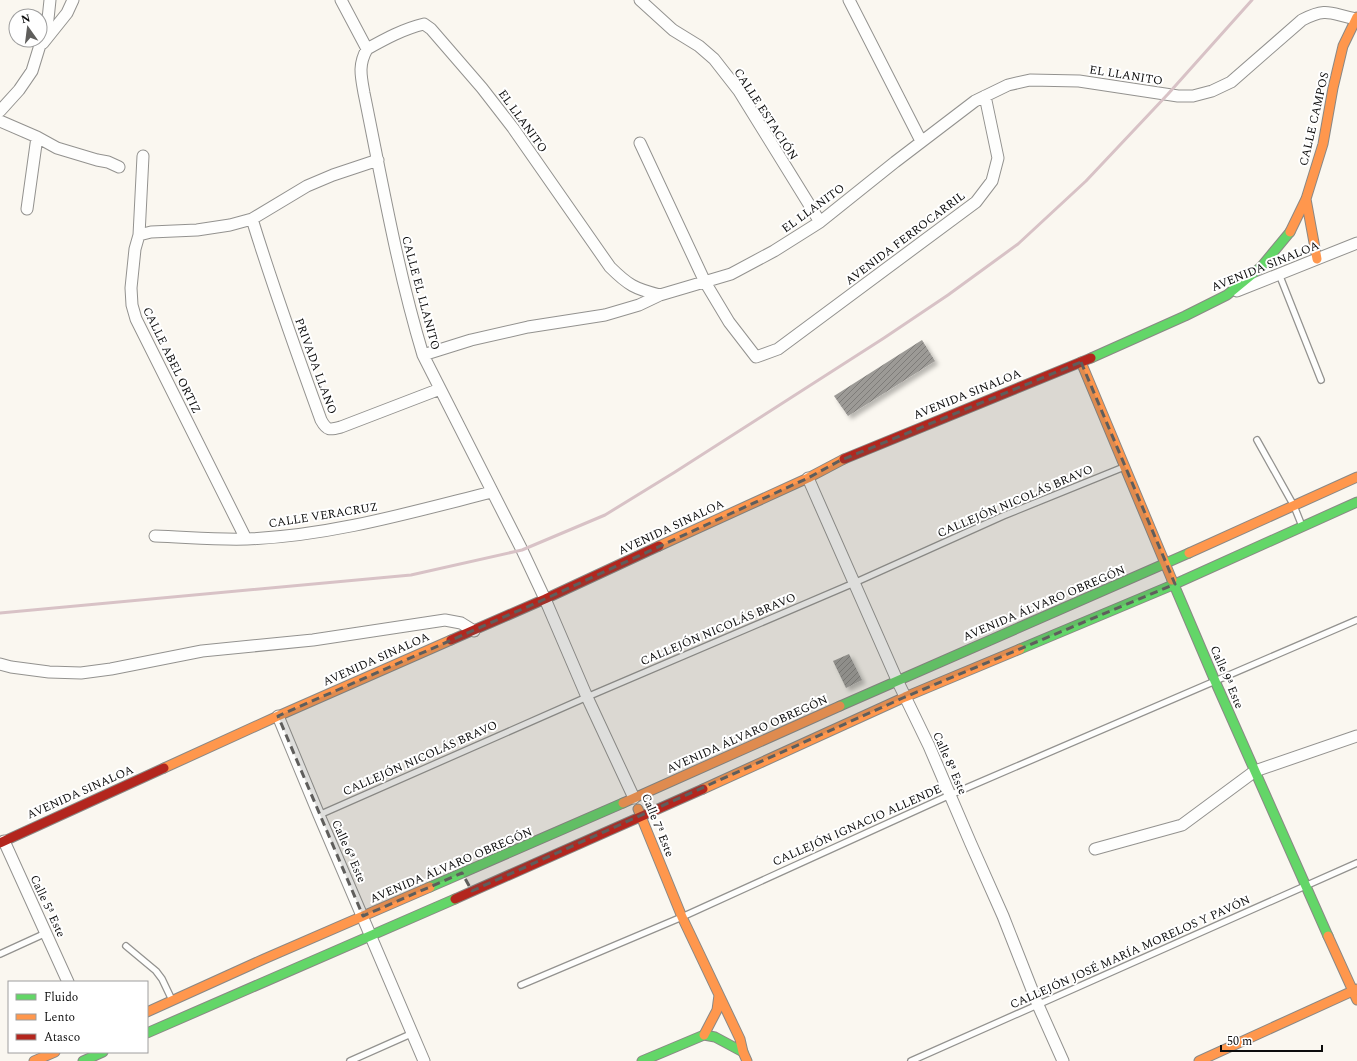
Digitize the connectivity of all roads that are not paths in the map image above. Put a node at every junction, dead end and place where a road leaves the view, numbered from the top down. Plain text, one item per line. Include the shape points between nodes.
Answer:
1 (50, 0) edge
2 (73, 0) edge
3 (341, 0) edge
4 (640, 0) edge
5 (849, 0) edge
6 (1356, 18) edge
7 (48, 19) edge
8 (48, 37) edge
9 (40, 48) edge
10 (367, 49) junction
11 (985, 96) junction
12 (0, 111) edge
13 (0, 121) edge
14 (37, 137) junction
15 (921, 141) junction
16 (640, 143) dead end
17 (143, 156) dead end
18 (378, 160) junction
19 (119, 167) dead end
20 (1306, 199) junction
21 (28, 209) dead end
22 (252, 219) junction
23 (820, 222) junction
24 (139, 235) junction
25 (1357, 243) edge
26 (1317, 259) junction
27 (1279, 274) junction
28 (705, 282) junction
29 (1227, 295) junction
30 (660, 296) junction
31 (423, 355) junction
32 (1081, 362) junction
33 (1321, 380) dead end
34 (440, 388) junction
35 (1257, 440) dead end
36 (1126, 466) junction
37 (1357, 477) edge
38 (808, 478) junction
39 (492, 492) junction
40 (1357, 502) edge
41 (1294, 506) junction
42 (1302, 527) junction
43 (155, 536) dead end
44 (246, 539) junction
45 (1166, 564) junction
46 (854, 583) junction
47 (1175, 584) junction
48 (545, 599) junction
49 (1357, 620) edge
50 (474, 631) junction
51 (0, 664) edge
52 (897, 680) junction
53 (1215, 681) junction
54 (587, 697) junction
55 (906, 697) junction
56 (278, 716) junction
57 (1357, 736) edge
58 (728, 767) junction
59 (1255, 772) junction
60 (950, 795) junction
61 (634, 798) junction
62 (319, 815) junction
63 (641, 817) junction
64 (2, 842) edge
65 (1095, 849) dead end
66 (1357, 863) edge
67 (467, 882) junction
68 (1306, 885) junction
69 (363, 916) junction
70 (682, 917) junction
71 (46, 932) junction
72 (371, 934) junction
73 (126, 946) dead end
74 (0, 954) edge
75 (68, 981) edge
76 (521, 985) dead end
77 (1355, 990) edge
78 (719, 995) junction
79 (199, 1000) junction
80 (1357, 1000) edge
81 (173, 1001) junction
82 (1038, 1005) junction
83 (148, 1012) edge
84 (148, 1032) edge
85 (413, 1033) junction
86 (704, 1035) junction
87 (743, 1052) junction
88 (53, 1053) edge
89 (102, 1055) edge
90 (34, 1061) edge
91 (82, 1061) edge
92 (350, 1061) edge
93 (424, 1061) edge
94 (642, 1061) edge
95 (747, 1061) edge
96 (911, 1061) edge
97 (1064, 1061) edge
98 (1199, 1061) edge

1 - 7 street
2 - 8 street via 67,14
3 - 10 street
4 - 23 street, CALLE ESTACIÓN via 673,30 714,59 739,91
5 - 15 street
6 - 11 street, EL LLANITO via 1327,12 1315,13 1302,20 1231,82 1193,96 1079,81 1030,80 1008,85
6 - 20 street, CALLE CAMPOS via 1343,46 1323,144
9 - 12 street via 32,71
10 - 18 street, CALLE EL LLANITO via 361,59 361,72
10 - 30 street, EL LLANITO via 414,26 424,24 432,29 513,128 610,267 625,282
11 - 15 street, EL LLANITO via 974,101
11 - 28 street, AVENIDA FERROCARRIL via 998,158 992,181 976,202 778,350 756,357 728,322
13 - 14 street
14 - 19 street via 57,148
14 - 21 street
15 - 23 street, EL LLANITO
16 - 28 street
17 - 24 street, CALLE ABEL ORTIZ
18 - 22 street via 307,186
18 - 31 street, CALLE EL LLANITO via 401,275
20 - 26 street
20 - 29 street, CALLE CAMPOS via 1290,232 1261,267
22 - 24 street via 197,230
22 - 34 street, PRIVADA LLANO via 294,345 325,427 341,427
23 - 28 street, EL LLANITO via 774,251 737,270
24 - 44 street, CALLE ABEL ORTIZ via 131,288 136,318
25 - 26 street, AVENIDA SINALOA
26 - 27 street, AVENIDA SINALOA
27 - 29 street, AVENIDA SINALOA
27 - 33 lane
28 - 30 street, EL LLANITO
29 - 32 street, AVENIDA SINALOA
30 - 31 street via 605,315 528,327 471,340
31 - 34 street, CALLE EL LLANITO
32 - 36 street, Calle 9ª Este
32 - 38 street, AVENIDA SINALOA via 839,460
34 - 39 street, CALLE EL LLANITO
35 - 41 lane
36 - 45 street, Calle 9ª Este
36 - 46 lane, CALLEJÓN NICOLÁS BRAVO via 1003,516
37 - 41 street, AVENIDA ÁLVARO OBREGÓN
38 - 46 street, Calle 8ª Este
38 - 48 street, AVENIDA SINALOA
39 - 44 street, CALLE VERACRUZ via 384,518 306,533
39 - 48 street, CALLE EL LLANITO
40 - 42 street, AVENIDA ÁLVARO OBREGÓN
41 - 42 lane
41 - 45 street, AVENIDA ÁLVARO OBREGÓN
42 - 47 street, AVENIDA ÁLVARO OBREGÓN
43 - 44 street, CALLE VERACRUZ
45 - 47 street, Calle 9ª Este
45 - 52 street, AVENIDA ÁLVARO OBREGÓN
46 - 52 street, Calle 8ª Este
46 - 54 lane, CALLEJÓN NICOLÁS BRAVO
47 - 53 street, Calle 9ª Este
47 - 55 street, AVENIDA ÁLVARO OBREGÓN
48 - 50 street, AVENIDA SINALOA
48 - 54 street, Calle 7ª Este
49 - 53 lane, CALLEJÓN IGNACIO ALLENDE
50 - 51 street via 461,623 445,620 312,640 202,651 81,673 49,672
50 - 56 street, AVENIDA SINALOA
52 - 55 street, Calle 8ª Este
52 - 58 street, AVENIDA ÁLVARO OBREGÓN
53 - 59 street, Calle 9ª Este
53 - 60 lane, CALLEJÓN IGNACIO ALLENDE
54 - 61 street, Calle 7ª Este
54 - 62 lane, CALLEJÓN NICOLÁS BRAVO
55 - 58 street, AVENIDA ÁLVARO OBREGÓN
55 - 60 street, Calle 8ª Este
56 - 62 street, Calle 6ª Este
56 - 64 street, AVENIDA SINALOA
57 - 59 street
58 - 61 street, AVENIDA ÁLVARO OBREGÓN
58 - 63 street, AVENIDA ÁLVARO OBREGÓN
59 - 65 street via 1182,825
59 - 68 street, Calle 9ª Este
60 - 70 lane, CALLEJÓN IGNACIO ALLENDE
60 - 82 street, Calle 8ª Este via 1003,916
61 - 63 street, Calle 7ª Este
61 - 67 street, AVENIDA ÁLVARO OBREGÓN
62 - 69 street, Calle 6ª Este
63 - 67 street, AVENIDA ÁLVARO OBREGÓN
63 - 70 street, Calle 7ª Este
64 - 71 street, Calle 5ª Este
66 - 68 lane, CALLEJÓN JOSÉ MARÍA MORELOS Y PAVÓN
67 - 69 street, AVENIDA ÁLVARO OBREGÓN
67 - 72 street, AVENIDA ÁLVARO OBREGÓN
68 - 77 street, Calle 9ª Este
68 - 82 lane, CALLEJÓN JOSÉ MARÍA MORELOS Y PAVÓN
69 - 72 street, Calle 6ª Este
69 - 79 street, AVENIDA ÁLVARO OBREGÓN
70 - 76 lane, CALLEJÓN IGNACIO ALLENDE
70 - 78 street, Calle 7ª Este
71 - 74 lane
71 - 75 street, Calle 5ª Este
72 - 79 street, AVENIDA ÁLVARO OBREGÓN
72 - 85 street, Calle 6ª Este
73 - 81 lane via 156,971
77 - 80 street, Calle 9ª Este
77 - 98 street
78 - 86 street via 717,1010
78 - 87 street, Calle 7ª Este via 740,1039
79 - 81 street, AVENIDA ÁLVARO OBREGÓN
79 - 84 street, AVENIDA ÁLVARO OBREGÓN
81 - 83 street, AVENIDA ÁLVARO OBREGÓN
82 - 96 lane, CALLEJÓN JOSÉ MARÍA MORELOS Y PAVÓN
82 - 97 street, Calle 8ª Este
85 - 92 lane
85 - 93 street, Calle 6ª Este
86 - 87 street via 715,1037
86 - 94 street
87 - 95 street, Calle 7ª Este
88 - 90 street
89 - 91 street

